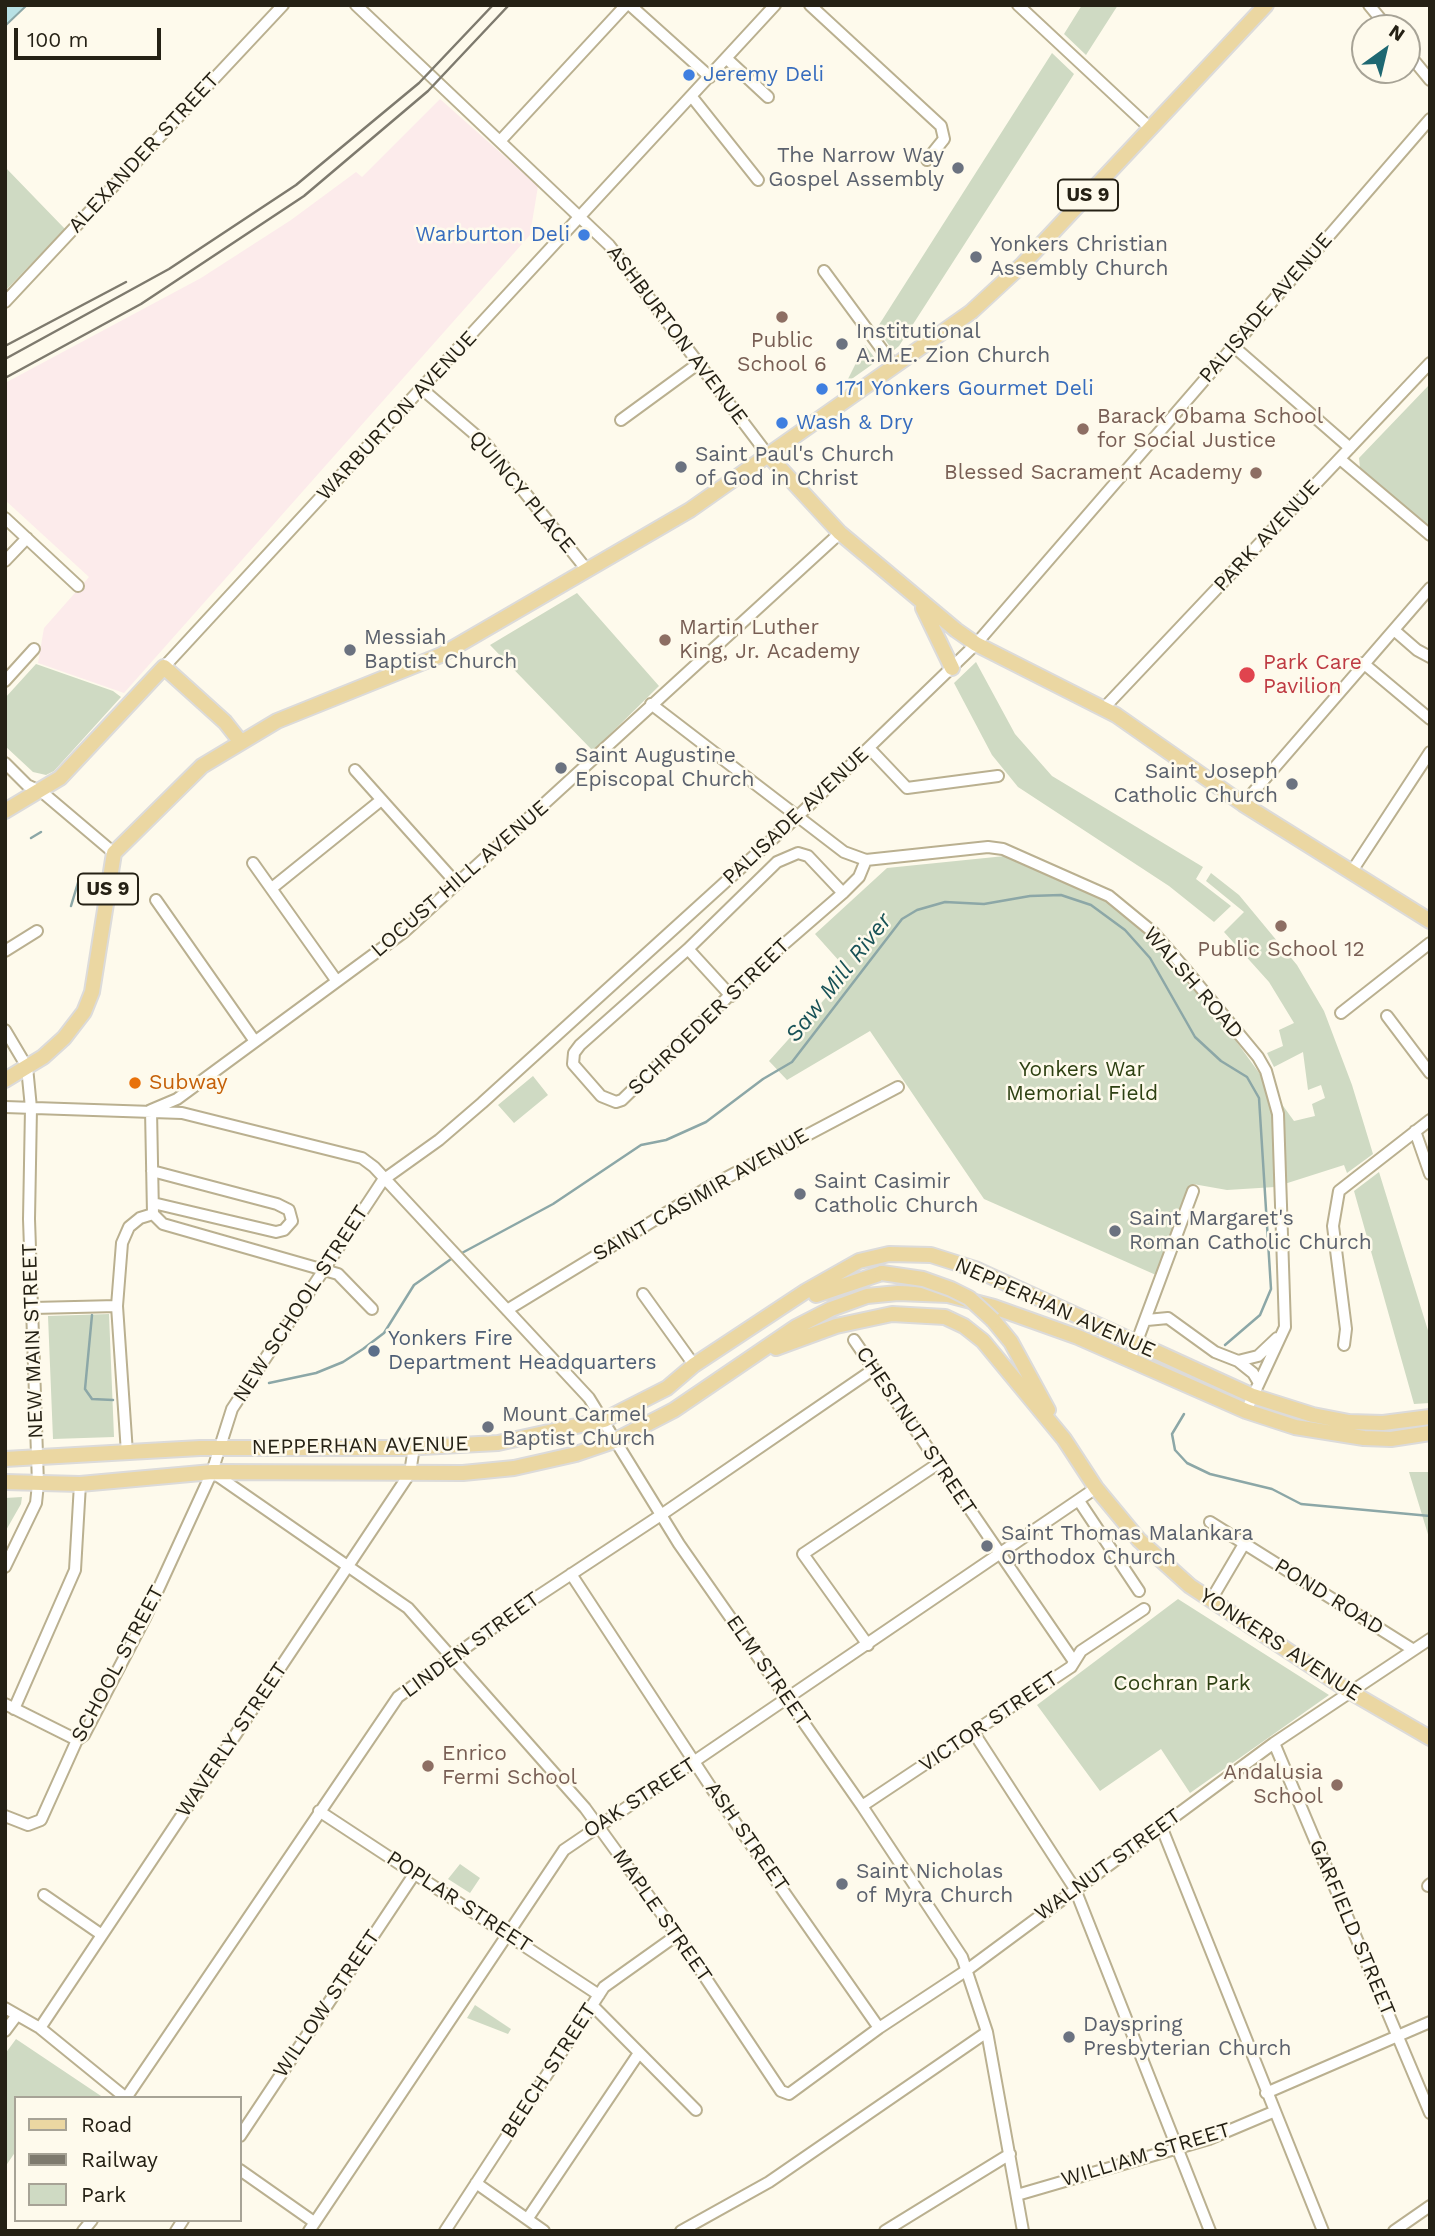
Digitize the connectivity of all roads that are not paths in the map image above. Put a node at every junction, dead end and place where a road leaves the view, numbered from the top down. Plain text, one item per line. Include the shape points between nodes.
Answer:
1 (283, 5) edge
2 (356, 5) edge
3 (628, 5) edge
4 (775, 5) edge
5 (810, 5) edge
6 (1018, 5) edge
7 (1266, 5) edge
8 (726, 58) junction
9 (710, 76) junction
10 (692, 97) junction
11 (768, 97) dead end
12 (1430, 119) edge
13 (1151, 129) junction
14 (501, 140) junction
15 (927, 160) dead end
16 (758, 180) dead end
17 (582, 216) junction
18 (824, 271) dead end
19 (5, 302) edge
20 (1233, 346) junction
21 (699, 363) junction
22 (1430, 363) edge
23 (894, 366) junction
24 (422, 389) junction
25 (621, 420) dead end
26 (1350, 449) junction
27 (768, 455) junction
28 (1340, 459) junction
29 (5, 518) edge
30 (839, 533) junction
31 (1430, 535) edge
32 (27, 538) junction
33 (5, 561) edge
34 (587, 570) junction
35 (78, 586) dead end
36 (1430, 588) edge
37 (921, 604) junction
38 (1394, 630) junction
39 (976, 644) junction
40 (34, 649) dead end
41 (1430, 656) edge
42 (1363, 663) junction
43 (164, 667) junction
44 (953, 667) junction
45 (5, 681) edge
46 (651, 704) junction
47 (1104, 708) junction
48 (1430, 719) edge
49 (240, 741) junction
50 (869, 748) junction
51 (1430, 752) edge
52 (5, 763) edge
53 (355, 770) dead end
54 (998, 776) dead end
55 (42, 792) junction
56 (380, 801) junction
57 (1243, 804) junction
58 (5, 811) edge
59 (799, 816) junction
60 (114, 853) junction
61 (866, 860) junction
62 (253, 863) dead end
63 (1352, 871) junction
64 (457, 884) junction
65 (272, 888) junction
66 (843, 893) junction
67 (156, 900) dead end
68 (1430, 921) edge
69 (37, 931) dead end
70 (1430, 943) edge
71 (688, 949) junction
72 (5, 951) edge
73 (336, 980) junction
74 (731, 996) junction
75 (1341, 1013) dead end
76 (1387, 1016) dead end
77 (5, 1030) edge
78 (254, 1040) junction
79 (27, 1067) junction
80 (1430, 1073) edge
81 (5, 1080) edge
82 (898, 1087) dead end
83 (5, 1107) edge
84 (31, 1108) junction
85 (151, 1110) junction
86 (1430, 1119) edge
87 (1415, 1131) junction
88 (152, 1171) junction
89 (1430, 1174) edge
90 (383, 1180) junction
91 (1193, 1191) dead end
92 (153, 1209) junction
93 (325, 1269) junction
94 (643, 1294) dead end
95 (1156, 1295) junction
96 (117, 1306) junction
97 (33, 1308) junction
98 (372, 1308) dead end
99 (507, 1310) junction
100 (1168, 1318) junction
101 (1147, 1320) junction
102 (754, 1324) junction
103 (1285, 1327) junction
104 (854, 1340) dead end
105 (1136, 1343) junction
106 (1344, 1345) dead end
107 (755, 1356) junction
108 (1130, 1360) junction
109 (1238, 1361) junction
110 (694, 1365) junction
111 (874, 1369) junction
112 (1256, 1389) junction
113 (1246, 1411) junction
114 (1430, 1417) edge
115 (604, 1420) junction
116 (1430, 1433) edge
117 (1063, 1439) junction
118 (614, 1441) junction
119 (220, 1447) junction
120 (414, 1447) junction
121 (127, 1453) junction
122 (37, 1458) junction
123 (5, 1459) edge
124 (939, 1463) junction
125 (212, 1472) junction
126 (410, 1473) junction
127 (5, 1482) edge
128 (38, 1484) junction
129 (80, 1484) junction
130 (1096, 1488) junction
131 (1079, 1501) junction
132 (661, 1515) junction
133 (1210, 1522) dead end
134 (16, 1544) junction
135 (1244, 1544) junction
136 (999, 1553) junction
137 (5, 1554) edge
138 (349, 1565) junction
139 (5, 1567) edge
140 (571, 1574) junction
141 (1139, 1591) dead end
142 (1211, 1600) junction
143 (1144, 1609) dead end
144 (1430, 1639) edge
145 (868, 1645) junction
146 (1412, 1648) junction
147 (451, 1656) junction
148 (1073, 1660) junction
149 (1349, 1691) junction
150 (788, 1699) junction
151 (10, 1707) edge
152 (974, 1733) junction
153 (1430, 1738) edge
154 (77, 1740) junction
155 (1274, 1743) junction
156 (695, 1762) junction
157 (862, 1806) junction
158 (319, 1811) junction
159 (5, 1816) edge
160 (597, 1825) junction
161 (1161, 1826) junction
162 (415, 1873) junction
163 (1075, 1889) junction
164 (44, 1895) dead end
165 (507, 1934) junction
166 (102, 1935) junction
167 (677, 1935) junction
168 (967, 1970) junction
169 (599, 1995) junction
170 (592, 2005) junction
171 (5, 2008) edge
172 (17, 2015) junction
173 (1430, 2022) edge
174 (40, 2028) junction
175 (879, 2028) junction
176 (5, 2031) edge
177 (987, 2032) junction
178 (1398, 2036) junction
179 (639, 2053) junction
180 (1266, 2093) junction
181 (789, 2094) joint
182 (124, 2096) edge
183 (127, 2096) edge
184 (696, 2110) dead end
185 (1273, 2112) junction
186 (1430, 2113) edge
187 (242, 2133) edge
188 (1179, 2148) junction
189 (1010, 2154) junction
190 (242, 2172) edge
191 (476, 2183) junction
192 (1017, 2194) junction
193 (1430, 2206) edge
194 (528, 2218) junction
195 (311, 2227) edge
196 (687, 2229) edge
197 (445, 2231) edge
198 (544, 2231) edge
199 (885, 2231) edge
200 (1023, 2231) edge
201 (1210, 2231) edge
202 (1323, 2231) edge
203 (1394, 2231) edge

1 - 19 street, ALEXANDER STREET
2 - 14 street, ASHBURTON AVENUE
3 - 9 street
3 - 14 street
4 - 8 street, WARBURTON AVENUE
5 - 15 street via 941,126 944,139
6 - 13 street
7 - 13 main road, US 9
8 - 9 street, WARBURTON AVENUE
8 - 11 street
9 - 10 street, WARBURTON AVENUE
10 - 16 street
10 - 17 street, WARBURTON AVENUE
12 - 20 street, PALISADE AVENUE
13 - 23 main road, US 9 via 989,296
14 - 17 street, ASHBURTON AVENUE
17 - 21 street, ASHBURTON AVENUE via 621,259
17 - 24 street, WARBURTON AVENUE
18 - 23 street
20 - 26 street
20 - 39 street, PALISADE AVENUE
21 - 25 street
21 - 27 street, ASHBURTON AVENUE
22 - 26 street, PARK AVENUE
23 - 27 main road, US 9
24 - 34 street, QUINCY PLACE via 485,443
24 - 43 street, WARBURTON AVENUE
26 - 28 street, PARK AVENUE
27 - 30 main road, ASHBURTON AVENUE
27 - 34 main road, US 9 via 690,510
28 - 31 street
28 - 47 street, PARK AVENUE
29 - 32 street
30 - 37 main road, ASHBURTON AVENUE
30 - 46 street, LOCUST HILL AVENUE
32 - 33 street
32 - 35 street
34 - 49 main road, US 9 via 442,655 277,721
36 - 38 street
37 - 39 main road, ASHBURTON AVENUE
37 - 44 main road
38 - 41 street
38 - 42 street
39 - 44 street, PALISADE AVENUE
39 - 47 main road, ASHBURTON AVENUE
40 - 45 street
42 - 48 street
42 - 57 street
43 - 49 main road
43 - 55 main road, WARBURTON AVENUE
44 - 50 street, PALISADE AVENUE
46 - 59 street
46 - 64 street, LOCUST HILL AVENUE
47 - 57 main road, ASHBURTON AVENUE
49 - 60 main road, US 9 via 202,766
50 - 54 street via 907,788
50 - 59 street, PALISADE AVENUE
51 - 63 street
52 - 55 street via 27,785
53 - 56 street
55 - 58 main road, WARBURTON AVENUE
55 - 60 street
56 - 64 street
56 - 65 street
57 - 63 main road, ASHBURTON AVENUE
59 - 61 street via 844,852
59 - 90 street, PALISADE AVENUE via 482,1103
60 - 79 main road, US 9 via 89,1002 64,1038
61 - 66 street, SCHROEDER STREET via 859,877
61 - 103 street, WALSH ROAD via 1003,849 1109,895 1160,940 1266,1071 1278,1114
62 - 65 street
63 - 68 main road, ASHBURTON AVENUE
64 - 73 street, LOCUST HILL AVENUE via 404,932
65 - 73 street
66 - 71 street, SCHROEDER STREET via 808,856 787,855
66 - 74 street, SCHROEDER STREET
67 - 78 street
69 - 72 street
70 - 75 street
71 - 74 street
71 - 74 street, SCHROEDER STREET via 580,1045 573,1059 580,1073 609,1101 622,1100
73 - 78 street, LOCUST HILL AVENUE
76 - 80 street
77 - 79 street
78 - 85 street, LOCUST HILL AVENUE via 177,1098
79 - 81 main road, US 9
79 - 84 street, NEW MAIN STREET
82 - 99 street, SAINT CASIMIR AVENUE via 707,1188
83 - 84 street
84 - 85 street
84 - 97 street, NEW MAIN STREET
85 - 88 street
85 - 90 street via 183,1113 362,1158
86 - 87 street
87 - 89 street
87 - 106 street via 1339,1191 1333,1226
88 - 92 street
88 - 92 street via 277,1204 289,1210 292,1221 276,1232
90 - 93 street, NEW SCHOOL STREET
90 - 99 street, ELM STREET
91 - 95 street
92 - 93 street via 163,1224
92 - 96 street via 125,1233
93 - 98 street via 338,1274
93 - 119 street, NEW SCHOOL STREET via 232,1409
94 - 110 street
95 - 100 street
95 - 101 street
96 - 97 street
96 - 121 street
97 - 122 street, NEW MAIN STREET
99 - 115 street, ELM STREET
100 - 101 street
100 - 109 street via 1215,1352
101 - 105 street
102 - 105 main road, NEPPERHAN AVENUE via 859,1261 889,1254 931,1255 975,1269
102 - 110 main road, NEPPERHAN AVENUE
102 - 117 main road, YONKERS AVENUE, bridge via 830,1288 882,1273 951,1289 969,1298 1011,1342
103 - 109 street via 1258,1356
103 - 112 street, WALSH ROAD
104 - 111 street, CHESTNUT STREET
105 - 108 street
105 - 112 main road, NEPPERHAN AVENUE
107 - 108 main road, NEPPERHAN AVENUE via 831,1309 867,1296 932,1292 995,1307
107 - 117 main road, YONKERS AVENUE via 836,1326 892,1314 945,1317 983,1341
107 - 118 main road, NEPPERHAN AVENUE via 674,1410
108 - 113 main road, NEPPERHAN AVENUE
109 - 112 street via 1253,1373
110 - 115 main road, NEPPERHAN AVENUE via 667,1388
111 - 124 street, CHESTNUT STREET
111 - 132 street, LINDEN STREET
112 - 113 street, WALSH ROAD
112 - 114 main road, NEPPERHAN AVENUE via 1313,1415 1349,1422
113 - 116 main road, NEPPERHAN AVENUE via 1336,1436 1391,1438
115 - 118 street, ELM STREET
115 - 120 main road, NEPPERHAN AVENUE via 498,1443
117 - 130 main road, YONKERS AVENUE
118 - 126 main road, NEPPERHAN AVENUE via 514,1468
118 - 132 street, ELM STREET
119 - 120 main road, NEPPERHAN AVENUE
119 - 121 main road, NEPPERHAN AVENUE
119 - 125 street, NEW SCHOOL STREET
120 - 126 street, WAVERLY STREET
121 - 122 main road, NEPPERHAN AVENUE
122 - 123 main road, NEPPERHAN AVENUE
122 - 128 street, NEW MAIN STREET
124 - 136 street, CHESTNUT STREET
124 - 145 street via 803,1555
125 - 126 main road, NEPPERHAN AVENUE
125 - 129 main road, NEPPERHAN AVENUE
125 - 138 street, MAPLE STREET
125 - 154 street, SCHOOL STREET via 145,1618 84,1735
126 - 138 street, WAVERLY STREET
127 - 128 main road, NEPPERHAN AVENUE
128 - 129 main road, NEPPERHAN AVENUE
128 - 134 street, NEW MAIN STREET via 36,1503
129 - 151 street via 75,1570
130 - 131 street, OAK STREET
130 - 142 main road, YONKERS AVENUE via 1139,1540
131 - 136 street, OAK STREET
131 - 141 street
132 - 140 street, LINDEN STREET
132 - 150 street, ELM STREET
133 - 135 street, POND ROAD
134 - 137 street
134 - 139 street, NEW MAIN STREET
135 - 142 street
135 - 146 street, POND ROAD
136 - 145 street, OAK STREET
136 - 148 street, CHESTNUT STREET
138 - 147 street, MAPLE STREET via 408,1608
138 - 166 street, WAVERLY STREET
140 - 147 street, LINDEN STREET
140 - 156 street, ASH STREET
142 - 149 main road, YONKERS AVENUE
143 - 148 street, VICTOR STREET
144 - 146 street, WALNUT STREET
145 - 150 street, OAK STREET
146 - 149 street, WALNUT STREET
147 - 158 street, LINDEN STREET via 398,1697
147 - 160 street, MAPLE STREET
148 - 152 street, VICTOR STREET via 1071,1667
149 - 153 main road, YONKERS AVENUE
149 - 155 street, WALNUT STREET
150 - 156 street, OAK STREET
150 - 157 street, ELM STREET
151 - 154 street
152 - 157 street, VICTOR STREET
152 - 163 street
154 - 159 street, SCHOOL STREET via 41,1820 28,1825
155 - 161 street, WALNUT STREET
155 - 178 street, GARFIELD STREET
156 - 160 street, OAK STREET
156 - 175 street, ASH STREET
157 - 168 street, ELM STREET
158 - 162 street, POPLAR STREET
158 - 183 street, LINDEN STREET
160 - 165 street, OAK STREET via 555,1859
160 - 167 street, MAPLE STREET
161 - 163 street, WALNUT STREET
161 - 180 street
162 - 165 street, POPLAR STREET
162 - 187 street, WILLOW STREET
163 - 168 street, WALNUT STREET
163 - 188 street
164 - 166 street
165 - 169 street, POPLAR STREET
165 - 195 street, OAK STREET
166 - 174 street, WAVERLY STREET
167 - 169 street, BEECH STREET via 614,1979
167 - 181 street, MAPLE STREET via 781,2091
168 - 175 street, WALNUT STREET
168 - 177 street, ELM STREET
169 - 170 street, BEECH STREET
170 - 179 street
170 - 191 street, BEECH STREET
171 - 172 street
172 - 174 street
172 - 176 street
173 - 178 street
174 - 182 street
175 - 181 street, WALNUT STREET
177 - 189 street, ELM STREET
177 - 196 street via 769,2182
178 - 180 street
178 - 186 street, GARFIELD STREET
179 - 184 street
179 - 194 street
180 - 185 street
185 - 188 street, WILLIAM STREET
185 - 202 street
188 - 192 street, WILLIAM STREET
188 - 201 street
189 - 192 street, ELM STREET
189 - 199 street
190 - 195 street
191 - 194 street
191 - 197 street, BEECH STREET
192 - 200 street, ELM STREET
193 - 203 street
194 - 198 street

